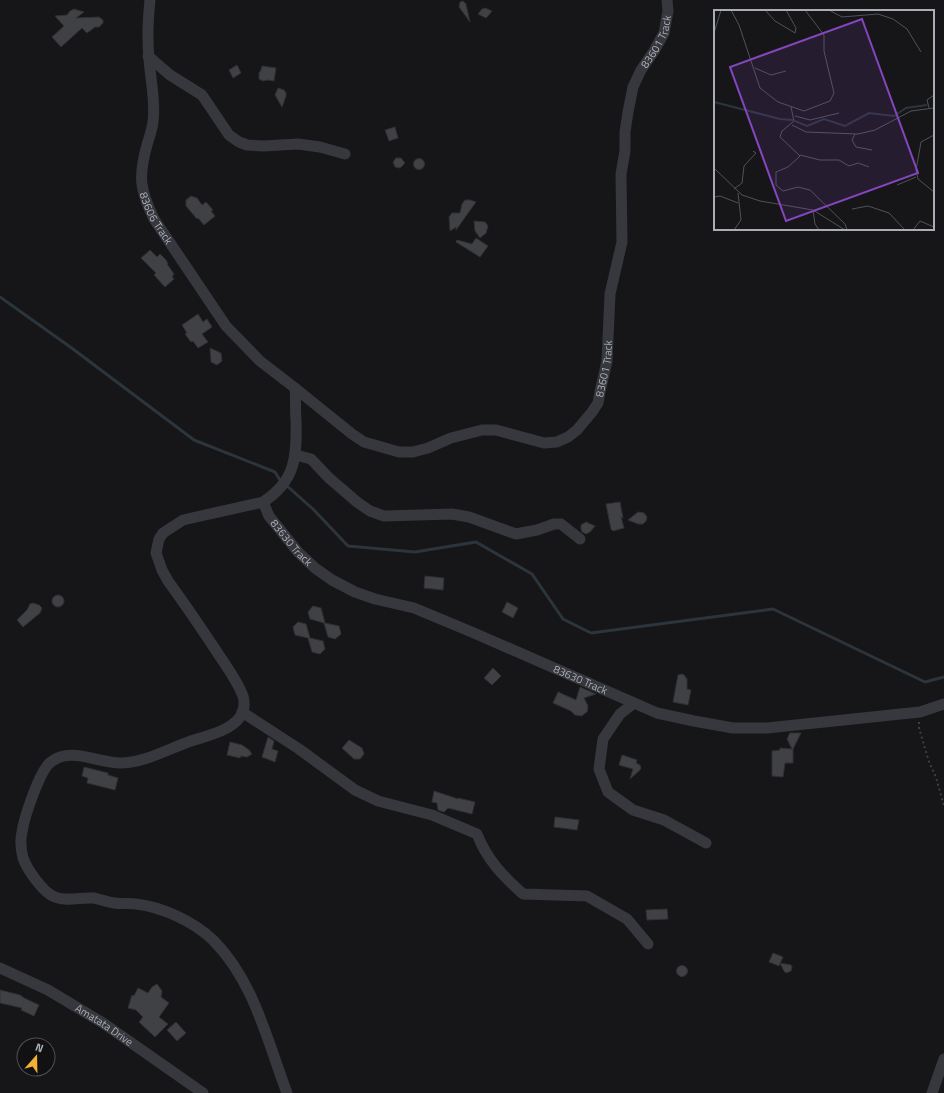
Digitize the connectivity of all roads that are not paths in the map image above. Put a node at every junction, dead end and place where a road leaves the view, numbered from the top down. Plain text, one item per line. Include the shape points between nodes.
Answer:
1 (150, 0) edge
2 (667, 0) edge
3 (148, 56) junction
4 (345, 154) dead end
5 (295, 388) junction
6 (296, 455) junction
7 (263, 502) junction
8 (580, 539) dead end
9 (634, 703) junction
10 (944, 704) edge
11 (242, 712) junction
12 (706, 844) dead end
13 (648, 944) dead end
14 (0, 968) edge
15 (944, 1059) edge
16 (199, 1091) edge
17 (287, 1093) edge
18 (932, 1093) edge

1 - 3 street, 83606 Track
2 - 5 street, 83601 Track via 664,33 633,87 621,174 622,242 610,294 607,360 598,403 577,430 557,442 544,443 496,430 482,430 413,452 398,452 364,442
3 - 4 street via 170,75 202,95 229,135 239,142 263,146 298,144
3 - 5 street, 83606 Track via 153,122 142,169 141,181 145,200 154,219 226,326 260,362
5 - 6 street
6 - 7 street via 292,471 284,485
6 - 8 street via 311,459 357,502 370,511 384,516 452,514 469,517 516,534 561,524
7 - 9 street, 83630 Track via 269,516 298,552 332,580 355,592 434,616
7 - 11 street via 183,520 163,533 156,553 168,581 234,678 243,697
9 - 10 street, 83630 Track via 657,713 734,728 767,728 920,712
9 - 12 street via 620,714 603,738 599,769 608,792 633,810 664,820
11 - 13 street via 355,790 378,801 432,815 477,834 482,847 502,876 523,894 587,896 627,919
11 - 17 street via 234,724 222,730 141,760 120,764 68,755 51,761 38,780 22,832 21,846 32,875 53,897 94,898 155,908 187,922 212,939 244,982 267,1035
14 - 16 street, Amatata Drive via 48,990 103,1023
15 - 18 street

